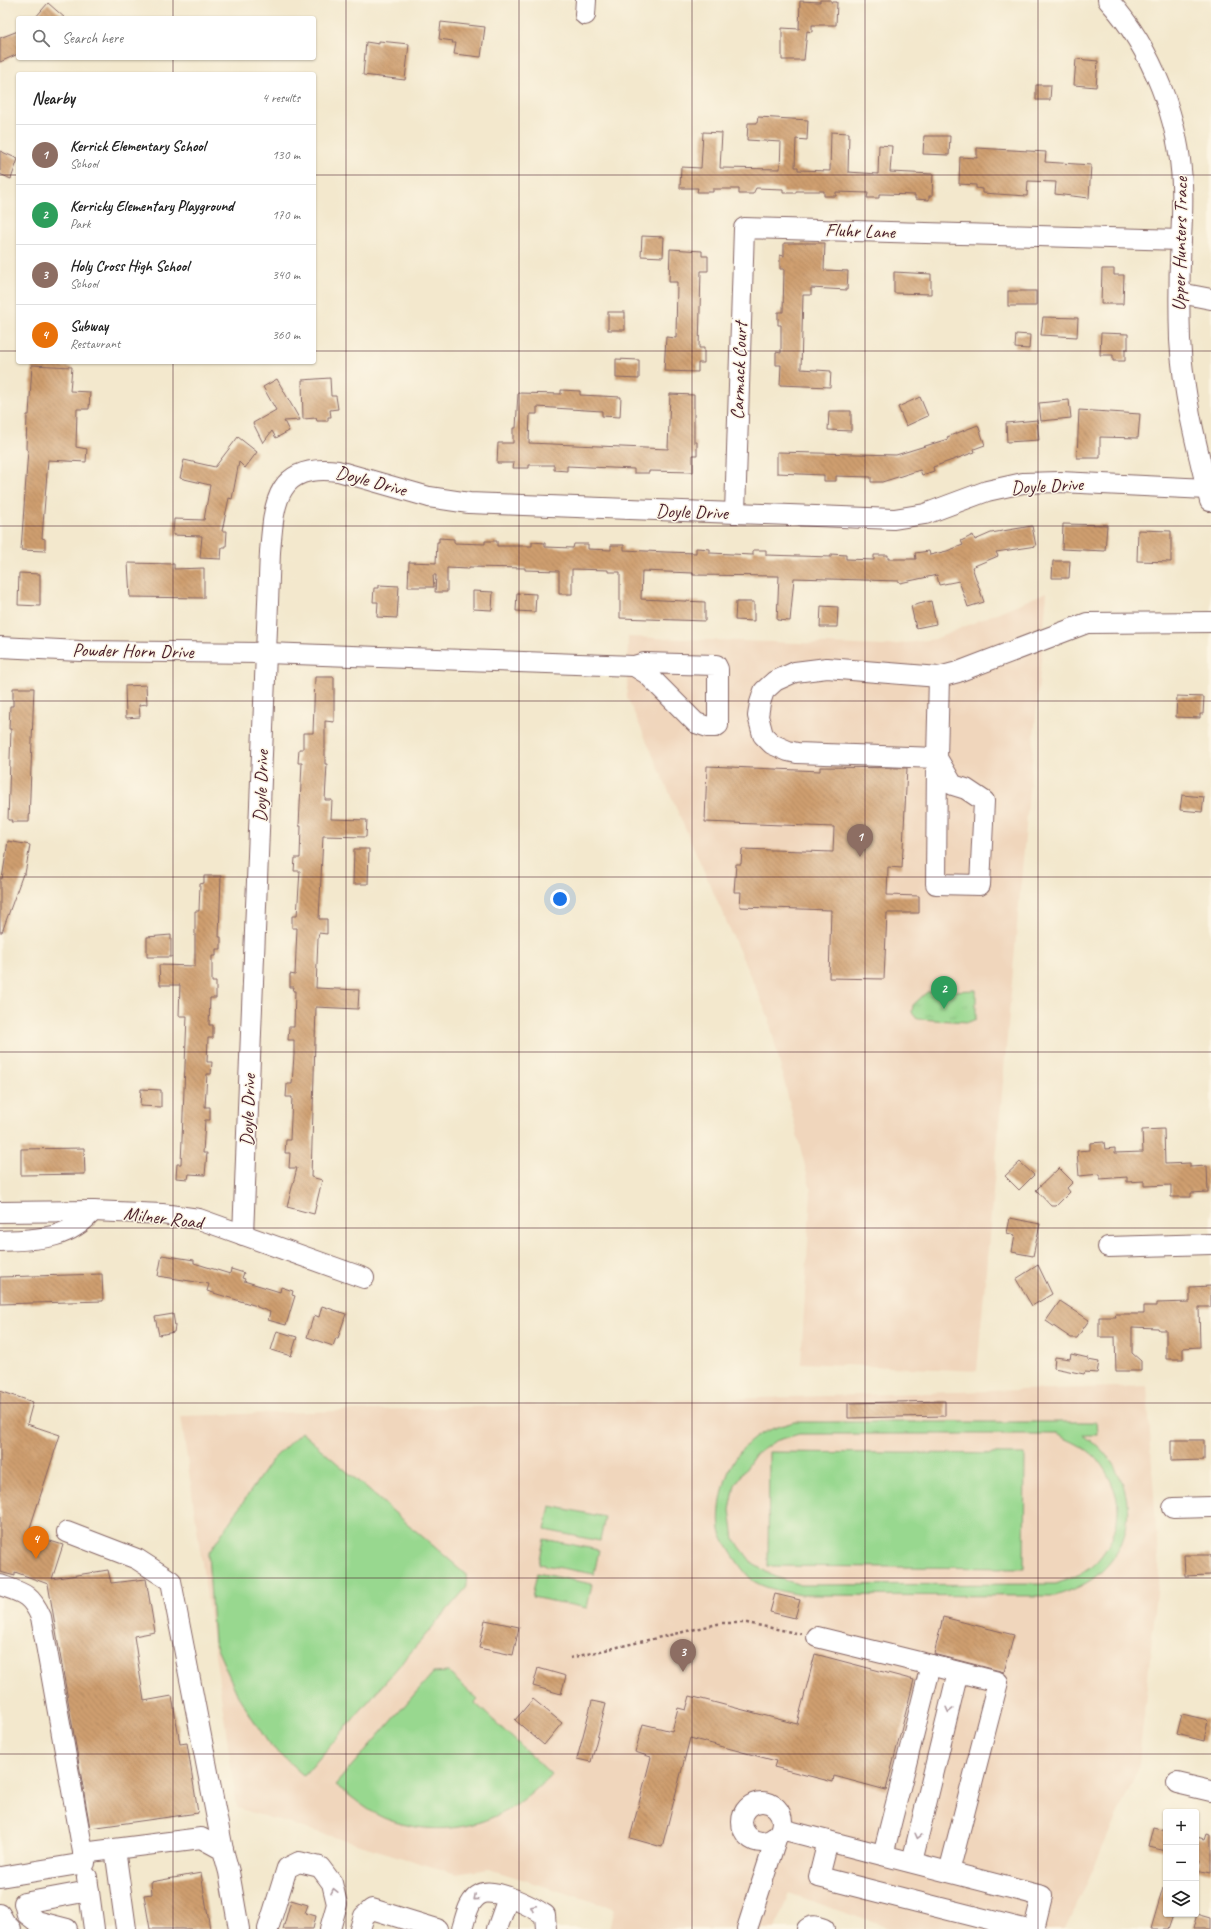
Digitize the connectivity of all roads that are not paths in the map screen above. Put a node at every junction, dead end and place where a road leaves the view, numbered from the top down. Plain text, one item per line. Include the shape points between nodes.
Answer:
1 (1113, 2) edge
2 (744, 228) joint
3 (1181, 240) junction
4 (1180, 294) junction
5 (1211, 299) edge
6 (1209, 496) edge
7 (735, 513) junction
8 (1211, 622) edge
9 (0, 647) edge
10 (266, 653) junction
11 (634, 666) dead end
12 (939, 677) junction
13 (937, 758) junction
14 (93, 1211) junction
15 (0, 1212) edge
16 (243, 1235) junction
17 (0, 1241) edge
18 (1211, 1244) edge
19 (1108, 1247) dead end
20 (364, 1278) dead end
21 (1211, 1507) edge
22 (1173, 1508) dead end
23 (67, 1532) dead end
24 (0, 1585) edge
25 (817, 1637) road end
26 (931, 1665) junction
27 (958, 1672) junction
28 (1177, 1783) dead end
29 (1211, 1791) edge
30 (828, 1841) junction
31 (115, 1849) junction
32 (223, 1850) junction
33 (882, 1855) junction
34 (84, 1858) junction
35 (912, 1862) junction
36 (949, 1872) junction
37 (0, 1877) edge
38 (89, 1891) junction
39 (369, 1895) dead end
40 (508, 1898) junction
41 (0, 1914) edge
42 (11, 1929) edge
43 (68, 1929) edge
44 (94, 1929) edge
45 (126, 1929) edge
46 (239, 1929) edge
47 (268, 1929) edge
48 (330, 1929) edge
49 (360, 1929) edge
50 (437, 1929) edge
51 (462, 1929) edge
52 (497, 1929) edge
53 (546, 1929) edge
54 (747, 1929) edge
55 (807, 1929) edge
56 (824, 1929) edge
57 (1024, 1929) edge
58 (1034, 1929) edge

1 - 3 street, Upper Hunters Trace via 1153,70 1171,116 1180,157
2 - 3 street, Fluhr Lane
2 - 7 street, Carmack Court
3 - 4 street, Upper Hunters Trace
4 - 5 street
4 - 6 street, Upper Hunters Trace via 1180,341 1184,378
6 - 7 street, Doyle Drive via 1060,482 1023,483 987,491 925,514 894,519
7 - 10 street, Doyle Drive via 469,503 429,497 338,471 308,471 294,477 285,485 276,501 270,552
8 - 12 street via 1087,623
9 - 10 street, Powder Horn Drive via 80,651
10 - 11 street, Powder Horn Drive
10 - 16 street, Doyle Drive
12 - 13 street
12 - 13 street via 827,668 795,672 764,690 758,716 763,735 772,744 797,754
13 - 13 street via 936,884 980,885 984,801 966,789 952,785
14 - 15 street, Milner Road
14 - 16 street, Milner Road via 162,1214 199,1220
14 - 17 street via 69,1231 49,1238
16 - 20 street, Milner Road
18 - 19 street
21 - 22 street
23 - 32 street via 137,1559 171,1581
24 - 34 street via 26,1594 35,1604 41,1617
25 - 26 street
26 - 27 street
26 - 33 street
27 -> 35 street
27 - 36 street via 998,1682
28 - 29 street
30 - 33 street
30 - 54 street via 779,1832
30 - 57 street via 819,1877
31 - 32 street via 202,1838
31 - 34 street
31 - 45 street
32 - 46 street
33 - 35 street
34 - 37 street
34 - 38 street
35 - 36 street
36 - 58 street via 1042,1896
38 - 43 street via 24,1903 27,1914 36,1921
38 - 44 street
39 - 50 street via 436,1915 440,1918
40 -> 51 street via 492,1892 480,1894 470,1903
40 - 52 street
53 -> 40 street via 545,1915 535,1908
41 - 42 street
48 -> 47 street via 337,1904 332,1883 320,1867 299,1862 287,1868
49 - 50 street via 364,1916 372,1909
55 - 56 street via 816,1926

